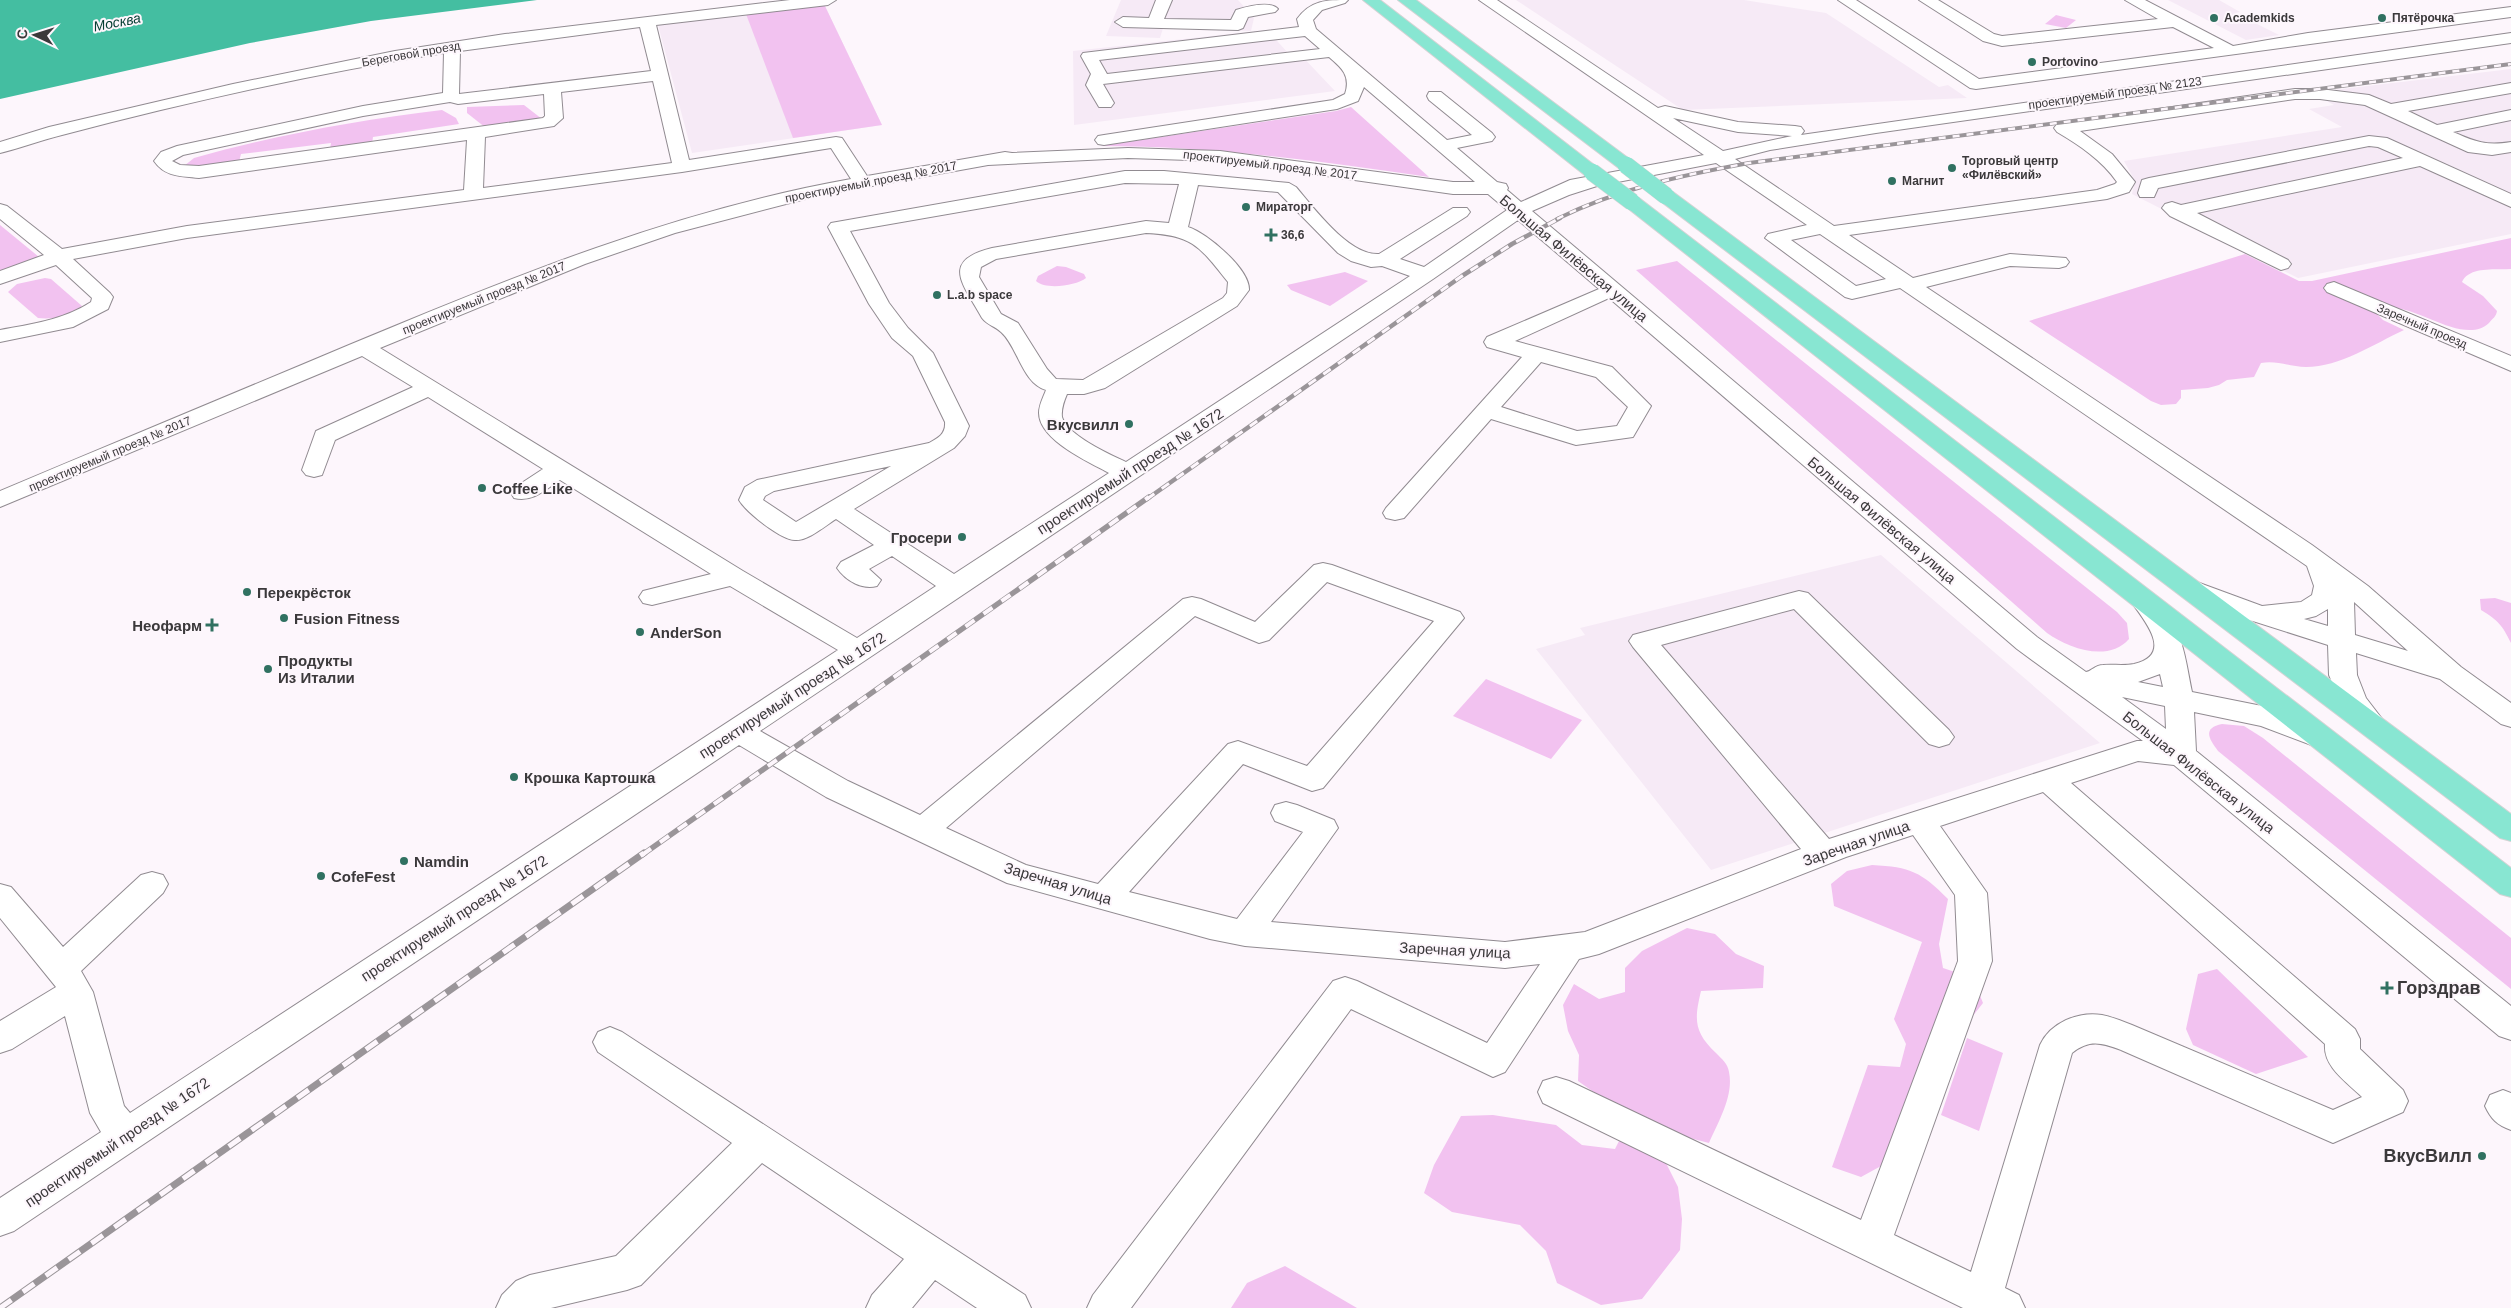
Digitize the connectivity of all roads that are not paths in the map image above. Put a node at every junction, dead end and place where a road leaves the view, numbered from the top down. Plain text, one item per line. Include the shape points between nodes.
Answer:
1 (828, 0) edge
2 (1164, 0) edge
3 (1254, 0) edge
4 (1340, 0) edge
5 (1371, 0) edge
6 (1487, 0) edge
7 (1846, 0) edge
8 (1927, 0) edge
9 (2133, 0) edge
10 (1413, 5) edge
11 (1270, 9) junction
12 (2511, 12) edge
13 (648, 22) junction
14 (1123, 22) dead end
15 (2175, 22) junction
16 (1155, 23) junction
17 (1308, 30) junction
18 (2511, 38) edge
19 (452, 47) junction
20 (2231, 51) junction
21 (1334, 52) junction
22 (1353, 69) junction
23 (660, 75) junction
24 (1096, 80) junction
25 (552, 88) junction
26 (2511, 88) edge
27 (1435, 96) dead end
28 (451, 97) junction
29 (1635, 100) junction
30 (1105, 103) dead end
31 (2390, 109) junction
32 (2511, 116) edge
33 (1876, 128) junction
34 (2437, 130) junction
35 (476, 133) junction
36 (1443, 146) junction
37 (2511, 147) edge
38 (0, 148) edge
39 (1720, 157) junction
40 (988, 160) junction
41 (2422, 160) junction
42 (682, 167) junction
43 (1591, 177) junction
44 (1190, 178) junction
45 (862, 182) junction
46 (2124, 185) junction
47 (1492, 188) junction
48 (2146, 193) junction
49 (473, 195) junction
50 (1522, 195) junction
51 (2511, 201) edge
52 (0, 210) edge
53 (1460, 212) dead end
54 (2178, 212) junction
55 (1178, 230) junction
56 (1827, 230) junction
57 (58, 256) junction
58 (1384, 260) junction
59 (2059, 262) dead end
60 (2281, 264) dead end
61 (1426, 275) junction
62 (0, 278) edge
63 (1906, 283) junction
64 (2334, 288) dead end
65 (1600, 295) dead end
66 (0, 336) edge
67 (363, 347) junction
68 (1536, 354) junction
69 (2511, 364) edge
70 (430, 388) junction
71 (1058, 388) junction
72 (1486, 410) junction
73 (936, 449) junction
74 (560, 468) junction
75 (314, 470) dead end
76 (1128, 473) junction
77 (523, 493) dead end
78 (0, 500) edge
79 (836, 508) junction
80 (1395, 513) dead end
81 (893, 545) junction
82 (2303, 551) junction
83 (734, 577) junction
84 (2340, 579) junction
85 (868, 580) dead end
86 (2178, 580) junction
87 (956, 587) junction
88 (2135, 593) junction
89 (652, 597) dead end
90 (2243, 609) junction
91 (2342, 639) junction
92 (2168, 645) junction
93 (859, 651) junction
94 (2038, 651) junction
95 (2068, 673) junction
96 (2451, 674) junction
97 (2179, 699) junction
98 (2511, 717) edge
99 (737, 731) junction
100 (2380, 732) junction
101 (1939, 738) dead end
102 (2335, 748) junction
103 (2182, 755) junction
104 (2047, 779) junction
105 (1286, 813) dead end
106 (1919, 821) junction
107 (923, 830) junction
108 (2511, 830) edge
109 (1823, 854) junction
110 (152, 884) dead end
111 (2511, 885) edge
112 (0, 896) edge
113 (1105, 898) junction
114 (1245, 933) junction
115 (1569, 947) junction
116 (69, 981) junction
117 (2511, 1026) edge
118 (0, 1039) edge
119 (610, 1042) dead end
120 (1556, 1092) dead end
121 (126, 1135) junction
122 (759, 1141) junction
123 (0, 1220) edge
124 (1871, 1244) junction
125 (932, 1255) junction
126 (2000, 1305) edge
127 (516, 1308) edge
128 (886, 1308) edge
129 (1011, 1308) edge
130 (1108, 1308) edge

1 - 13 street, Береговой проезд
2 - 16 street
3 - 11 street, Большая Филёвская улица
4 - 17 street via 1317,7 1305,19
5 - 43 main road
6 - 29 street
7 - 20 street via 1976,84
8 - 15 street via 1989,38 2002,41
9 - 15 street
10 - 86 main road, bridge
11 - 16 street via 1241,13 1238,26
11 - 17 street, Большая Филёвская улица
12 - 20 street
13 - 19 street, Береговой проезд
13 - 23 street
14 - 16 street
15 - 20 street
17 - 21 street, Большая Филёвская улица
17 - 24 street via 1089,56 1099,74
18 - 33 street, проектируемый проезд № 2123
19 - 28 street
19 - 38 street, Береговой проезд via 234,89 55,131
21 - 22 street, Большая Филёвская улица
21 - 24 street
22 - 36 street, Большая Филёвская улица
22 - 40 street, проектируемый проезд № 2017 via 1356,86 1352,97 1337,104
23 - 25 street
23 - 42 street
24 - 30 street via 1094,85
25 - 28 street via 466,100
25 - 35 street via 554,118 548,122
26 - 31 street
27 - 36 street via 1486,137
28 - 35 street via 177,151 163,161 170,168 200,172
29 - 33 street via 1683,116 1738,127 1814,131
29 - 39 street
31 - 34 street
31 - 46 street via 2368,100 2296,94 2063,128 2105,156 2119,170 2126,182
32 - 34 street
33 - 39 street, проектируемый проезд № 2123 via 1770,145
34 - 37 street via 2474,148
35 - 49 street
36 - 47 street, Большая Филёвская улица
39 - 43 street, проектируемый проезд № 2123
39 - 56 street
40 - 45 street, проектируемый проезд № 2017
40 - 47 street, проектируемый проезд № 2017 via 1171,153 1220,156 1453,188
41 - 48 street via 2381,142 2369,141 2199,172 2149,184
41 - 51 street
41 - 54 street
42 - 45 street via 836,142
42 - 49 street
43 - 50 street, проектируемый проезд № 1672 via 1562,191
43 - 88 main road, bridge via 1632,202
44 - 55 street
44 - 58 street via 1282,187 1347,252 1370,261
44 - 73 street via 1125,177 838,227 879,304 900,333 922,352 957,422 954,436
45 - 67 street, проектируемый проезд № 2017 via 747,207 668,229 578,260
46 - 48 street
46 - 56 street via 2100,195
47 - 50 street, Большая Филёвская улица
48 - 54 street
49 - 57 street via 187,232
50 - 61 street, проектируемый проезд № 1672
50 - 94 street, Большая Филёвская улица
52 - 57 street
53 - 58 street
54 - 60 street
55 - 71 street via 1204,239 1238,281 1237,296 1097,383 1084,388
55 - 71 street via 1126,229 992,254 971,264 969,277 993,318 1010,328 1038,373 1048,384
56 - 63 street
56 - 63 street via 1775,238 1852,293
57 - 62 street
57 - 66 street via 103,297 101,305 64,324
58 - 61 street
59 - 63 street via 2010,260
61 - 76 street, проектируемый проезд № 1672
63 - 82 street
64 - 69 street, Заречный проезд
65 - 68 street via 1495,342
67 - 70 street
67 - 78 street, проектируемый проезд № 2017
68 - 72 street
68 - 72 street via 1604,372 1640,406 1625,432 1576,438
70 - 74 street
70 - 75 street via 324,436
71 - 76 street via 1050,411 1054,426 1066,438
72 - 80 street
73 - 79 street
73 - 79 street via 766,486 751,496 754,505 795,533
74 - 77 street
74 - 83 street
76 - 87 street, проектируемый проезд № 1672
79 - 81 street
81 - 85 street via 850,568
81 - 87 street
82 - 84 street
82 - 90 street via 2325,578 2327,593 2324,599 2312,607 2294,612
83 - 89 street
83 - 93 street
84 - 91 street
84 - 96 street
86 - 90 street via 2203,594
86 - 100 main road
87 - 93 street, проектируемый проезд № 1672
88 - 92 street via 2162,626
88 - 102 main road
90 - 91 street
91 - 96 street
91 - 100 street via 2346,688 2358,708
92 - 94 street via 2161,661 2152,667 2143,672 2115,675 2082,671
92 - 97 street
93 - 99 street, проектируемый проезд № 1672
94 - 95 street, Большая Филёвская улица
95 - 97 street via 2102,685
95 - 103 street, Большая Филёвская улица
96 - 98 street
97 - 102 street via 2267,717 2311,734
97 - 103 street
99 - 107 street, Заречная улица via 837,789
99 - 121 street, проектируемый проезд № 1672
100 - 108 main road
101 - 109 street via 1799,599 1643,641
102 - 111 main road
103 - 104 street, Заречная улица via 2137,751
103 - 117 street, Большая Филёвская улица
104 - 106 street, Заречная улица
104 - 126 street via 2343,1039 2342,1054 2390,1101 2333,1127 2132,1039 2100,1029 2075,1030 2057,1045
105 - 114 street via 1323,828
106 - 109 street, Заречная улица
106 - 124 street via 1971,893 1975,961
107 - 113 street, Заречная улица via 1018,875
107 - 113 street via 1192,605 1258,634 1323,571 1451,618 1312,780 1238,751
109 - 115 street, Заречная улица via 1587,945
110 - 116 street
112 - 116 street
113 - 114 street, Заречная улица
114 - 115 street, Заречная улица via 1505,955
115 - 130 street via 1493,1062 1345,991
116 - 118 street
116 - 121 street via 108,1113
119 - 122 street
120 - 124 street
121 - 123 street, проектируемый проезд № 1672
122 - 125 street
122 - 127 street via 627,1272 530,1294
124 - 126 street
125 - 128 street
125 - 129 street

